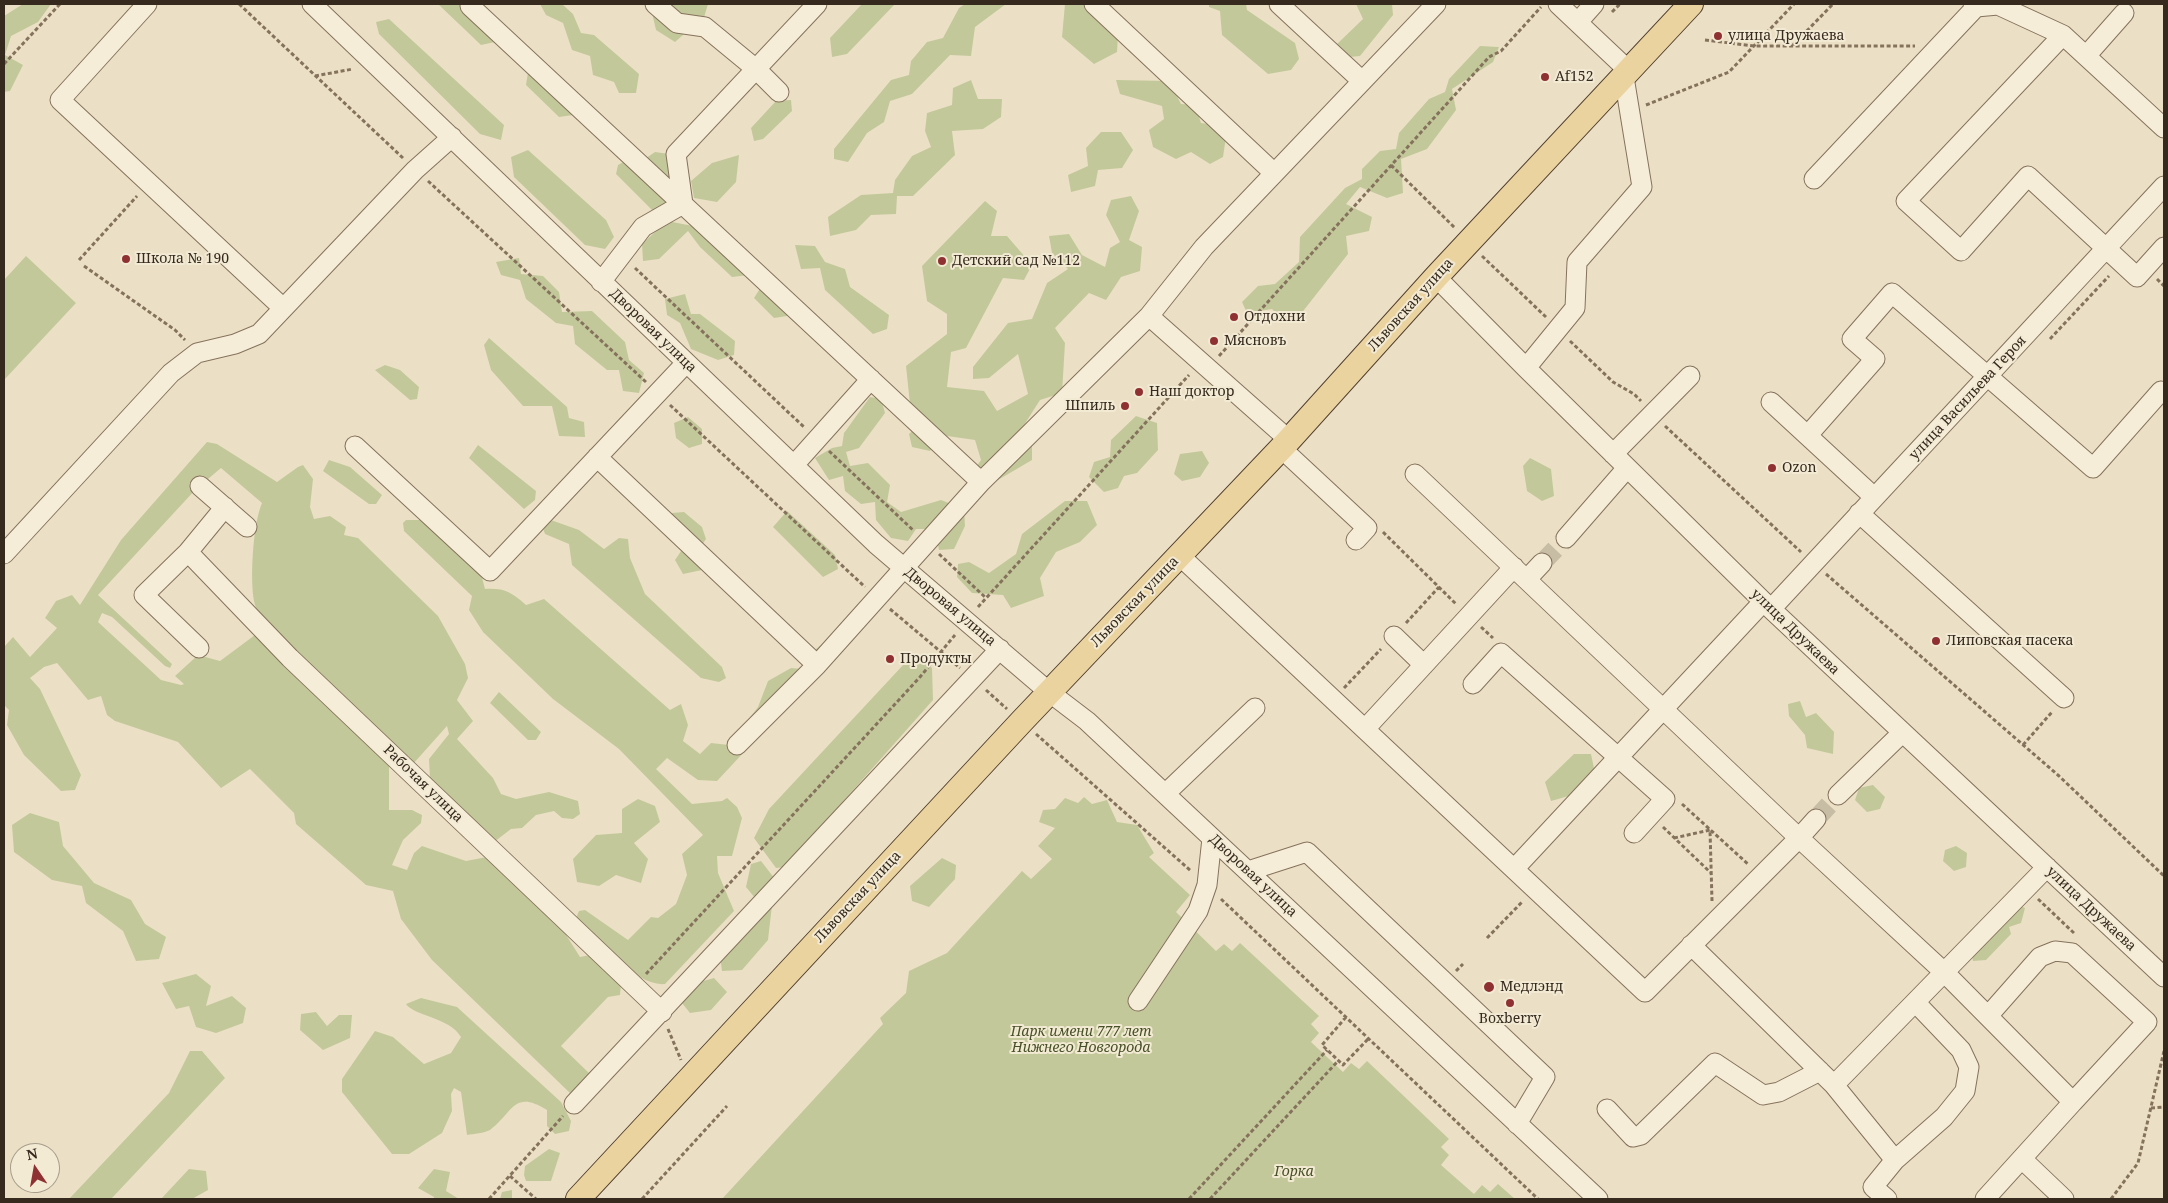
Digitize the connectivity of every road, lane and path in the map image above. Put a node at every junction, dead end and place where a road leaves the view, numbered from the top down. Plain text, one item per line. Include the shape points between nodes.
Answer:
1 (60, 4) edge
2 (147, 4) edge
3 (238, 4) edge
4 (312, 4) edge
5 (655, 4) edge
6 (817, 4) edge
7 (1094, 4) edge
8 (1280, 4) edge
9 (1436, 4) edge
10 (1543, 4) edge
11 (1558, 4) edge
12 (1594, 4) edge
13 (1691, 4) edge
14 (1794, 4) edge
15 (1833, 4) edge
16 (470, 6) dead end
17 (1975, 6) edge
18 (2124, 13) dead end
19 (1578, 22) junction
20 (2063, 35) junction
21 (1706, 40) dead end
22 (1754, 46) junction
23 (1793, 46) junction
24 (1940, 46) junction
25 (2086, 56) junction
26 (4, 64) edge
27 (376, 64) junction
28 (756, 69) junction
29 (1626, 74) junction
30 (315, 76) junction
31 (1362, 81) junction
32 (780, 92) dead end
33 (1629, 111) junction
34 (2164, 128) edge
35 (452, 137) junction
36 (1391, 166) junction
37 (415, 170) junction
38 (1274, 173) junction
39 (1814, 179) dead end
40 (149, 182) junction
41 (2162, 192) edge
42 (683, 204) junction
43 (1469, 242) junction
44 (2164, 247) edge
45 (2107, 250) junction
46 (79, 260) dead end
47 (2122, 263) junction
48 (84, 266) dead end
49 (1436, 277) junction
50 (601, 282) junction
51 (283, 308) junction
52 (1150, 316) junction
53 (1558, 329) junction
54 (2049, 340) dead end
55 (197, 353) junction
56 (686, 362) junction
57 (1205, 365) junction
58 (1526, 368) junction
59 (1690, 376) dead end
60 (1988, 376) junction
61 (871, 379) junction
62 (2161, 391) dead end
63 (658, 393) junction
64 (1771, 402) dead end
65 (1653, 415) junction
66 (1808, 435) junction
67 (1285, 444) junction
68 (355, 446) dead end
69 (1613, 454) junction
70 (597, 458) junction
71 (794, 465) junction
72 (1627, 468) junction
73 (1415, 474) dead end
74 (982, 482) junction
75 (200, 486) dead end
76 (1874, 497) junction
77 (225, 508) junction
78 (1859, 513) junction
79 (247, 527) dead end
80 (1362, 534) joint
81 (1566, 538) tunnel mouth
82 (188, 552) junction
83 (4, 554) edge
84 (1179, 556) junction
85 (1542, 563) tunnel mouth
86 (1813, 563) junction
87 (903, 567) junction
88 (1521, 573) junction
89 (877, 599) junction
90 (1767, 605) junction
91 (1468, 616) junction
92 (966, 620) junction
93 (1394, 636) dead end
94 (199, 648) dead end
95 (1000, 649) junction
96 (942, 653) junction
97 (1501, 653) junction
98 (1424, 664) junction
99 (817, 665) junction
100 (973, 679) junction
101 (1473, 684) dead end
102 (1049, 692) junction
103 (2064, 698) joint
104 (1255, 708) dead end
105 (1663, 710) junction
106 (1022, 721) junction
107 (1365, 729) junction
108 (1902, 734) junction
109 (737, 745) dead end
110 (2023, 745) junction
111 (1619, 756) junction
112 (1165, 794) junction
113 (1838, 795) tunnel mouth
114 (1665, 799) junction
115 (1650, 815) junction
116 (1816, 819) tunnel mouth
117 (1710, 830) junction
118 (1634, 833) dead end
119 (1212, 838) junction
120 (1674, 838) junction
121 (1799, 838) junction
122 (2047, 867) junction
123 (1515, 868) junction
124 (1248, 871) junction
125 (1711, 874) junction
126 (1761, 876) junction
127 (2164, 876) edge
128 (1207, 885) junction
129 (1536, 888) junction
130 (1712, 924) junction
131 (1487, 938) dead end
132 (1691, 945) junction
133 (1945, 972) junction
134 (2164, 977) edge
135 (635, 986) junction
136 (1138, 1001) dead end
137 (1916, 1002) junction
138 (662, 1012) junction
139 (1988, 1016) junction
140 (1346, 1017) junction
141 (1369, 1038) junction
142 (1327, 1050) junction
143 (2164, 1051) edge
144 (1338, 1060) junction
145 (1820, 1071) junction
146 (694, 1073) junction
147 (1834, 1085) junction
148 (2073, 1102) junction
149 (574, 1104) joint
150 (727, 1106) dead end
151 (2164, 1107) edge
152 (2151, 1108) junction
153 (1606, 1109) dead end
154 (1517, 1124) junction
155 (2022, 1159) junction
156 (1895, 1160) junction
157 (510, 1176) junction
158 (1874, 1195) edge
159 (489, 1199) edge
160 (536, 1199) edge
161 (578, 1199) edge
162 (642, 1199) edge
163 (1189, 1199) edge
164 (1210, 1199) edge
165 (1538, 1199) edge
166 (1598, 1199) edge
167 (1985, 1199) edge
168 (2064, 1199) edge
169 (2111, 1199) edge

1 - 26 path
2 - 40 street via 60,100
3 - 30 path
4 - 27 street, Дворовая улица
5 - 28 street via 677,23 705,27
6 - 28 street
7 - 38 street
8 - 31 street
9 - 31 street
10 - 36 path via 1501,51 1489,57
11 - 19 street
12 - 19 street
13 - 29 main road, Львовская улица
14 - 22 path
15 - 23 path
16 - 42 street
17 - 20 street via 1998,5
17 - 24 street
18 - 25 street
19 - 29 street
20 - 25 street
20 - 45 street via 1906,201 1961,251 2028,176
21 - 22 path
22 - 23 path
22 - 33 path via 1729,72
23 - 24 path
24 - 39 street
25 - 34 street
27 - 30 path
27 - 35 street, Дворовая улица
28 - 32 street
28 - 42 street via 676,154
29 - 33 street
29 - 43 main road, Львовская улица
30 - 37 path
31 - 38 street
33 - 53 street via 1642,187 1577,262 1575,308
35 - 37 street
35 - 50 street, Дворовая улица
36 - 43 path
36 - 57 path
37 - 51 street
37 - 63 path
38 - 52 street via 1204,247
40 - 46 path
40 - 51 street
41 - 45 street, улица Васильева Героя
42 - 50 street via 643,227
42 - 61 street
43 - 49 main road, Львовская улица
43 - 53 path
44 - 47 street via 2137,277
45 - 47 street
45 - 60 street, улица Васильева Героя
47 - 54 path
48 - 55 path via 175,330
49 - 58 street, улица Дружаева
49 - 67 main road, Львовская улица
50 - 56 street, Дворовая улица
51 - 55 street via 259,334 235,344
52 - 57 street
52 - 74 street
53 - 58 street
53 - 65 path via 1613,382 1634,394
55 - 83 street via 171,373
56 - 63 street
56 - 71 street, Дворовая улица
57 - 67 street
57 - 92 path
58 - 69 street, улица Дружаева
59 - 65 street
60 - 62 street via 2093,468
60 - 66 street via 1892,293 1852,339 1875,359
60 - 76 street, улица Васильева Героя
61 - 71 street
61 - 74 street
63 - 70 street
63 - 89 path
64 - 66 street
65 - 69 street
65 - 86 path
66 - 76 street
67 - 80 street
67 - 84 main road, Львовская улица
68 - 70 street via 490,571
69 - 72 street, улица Дружаева
70 - 99 street
71 - 87 street, Дворовая улица
72 - 81 street
72 - 90 street, улица Дружаева
73 - 88 street
74 - 87 street
75 - 77 street
76 - 78 street, улица Васильева Героя
77 - 79 street
77 - 82 street
78 - 86 street, улица Васильева Героя
78 - 103 street
80 - 91 path via 1386,532
82 - 94 street via 144,595
82 - 135 street, Рабочая улица via 290,658
84 - 102 main road, Львовская улица
84 - 107 street
85 - 88 street
86 - 90 street, улица Васильева Героя
86 - 110 path
87 - 89 street
87 - 92 street, Дворовая улица
88 - 91 street
88 - 105 street
89 - 96 path
89 - 99 street
90 - 105 street, улица Васильева Героя
90 - 108 street, улица Дружаева
91 - 97 path via 1499,642
91 - 98 street
92 - 95 street, Дворовая улица
92 - 96 path
93 - 98 street
95 - 100 street
95 - 102 street, Дворовая улица
96 - 100 path
96 - 135 path
97 - 101 street
97 - 111 street
98 - 107 street
99 - 109 street
100 - 106 path
100 - 138 street
102 - 106 main road, Львовская улица
102 - 112 street, Дворовая улица via 1087,721
103 - 110 path
104 - 112 street
105 - 111 street, улица Васильева Героя
105 - 121 street
106 - 128 path
106 - 146 main road, Львовская улица
107 - 123 street
108 - 113 street
108 - 122 street, улица Дружаева
110 - 127 path
111 - 114 street
111 - 123 street, улица Васильева Героя
112 - 119 street, Дворовая улица
114 - 115 street
114 - 117 path via 1680,802
115 - 118 street
115 - 120 path
116 - 121 street
117 - 120 path
117 - 125 path
117 - 126 path
119 - 124 street, Дворовая улица
119 - 128 street
120 - 125 path
121 - 126 street
121 - 133 street
122 - 133 street
122 - 134 street, улица Дружаева
123 - 129 street
124 - 154 street, Дворовая улица
124 - 154 street via 1307,852 1545,1077
125 - 130 path
126 - 130 street
128 - 136 street via 1198,910
128 - 140 path
129 - 131 path
129 - 132 street via 1645,992
130 - 132 street
132 - 145 street
133 - 137 street
133 - 139 street
135 - 138 street, Рабочая улица
137 - 147 street
137 - 156 street via 1961,1050 1969,1068 1965,1091 1944,1117
138 - 146 path via 679,1058
138 - 149 street
139 - 148 street
139 - 148 street via 2040,957 2055,951 2072,953 2147,1022
140 - 141 path
140 - 142 path via 1322,1046
141 - 144 path via 1343,1065
141 - 165 path
142 - 144 path
142 - 163 path
143 - 152 path
144 - 164 path
145 - 147 street
145 - 153 street via 1779,1092 1763,1095 1714,1064 1641,1135 1633,1137
146 - 161 main road, Львовская улица
147 - 156 street
148 - 155 street
149 - 157 path
150 - 162 path
151 - 152 path
152 - 169 path via 2138,1163
154 - 166 street, Дворовая улица
155 - 167 street
155 - 168 street
156 - 158 street
157 - 159 path
157 - 160 path

